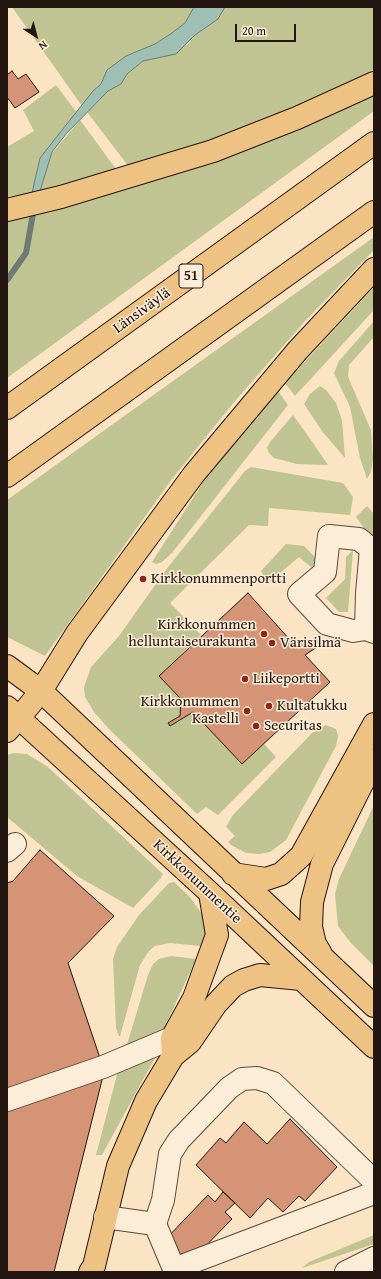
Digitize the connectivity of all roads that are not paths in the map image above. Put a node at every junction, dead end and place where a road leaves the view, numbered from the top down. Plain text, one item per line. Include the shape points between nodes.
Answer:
1 (374, 83) edge
2 (374, 143) edge
3 (12, 209) edge
4 (374, 212) edge
5 (374, 269) edge
6 (7, 408) edge
7 (7, 476) edge
8 (370, 631) edge
9 (7, 666) edge
10 (41, 691) junction
11 (11, 719) edge
12 (374, 724) edge
13 (374, 760) edge
14 (234, 874) junction
15 (210, 893) junction
16 (325, 960) junction
17 (301, 978) junction
18 (374, 1006) edge
19 (172, 1047) junction
20 (374, 1047) edge
21 (7, 1100) edge
22 (374, 1181) edge
23 (374, 1193) edge
24 (105, 1217) junction
25 (155, 1224) junction
26 (374, 1258) edge
27 (93, 1270) edge
28 (346, 1272) edge

1 - 3 main road via 214,152
2 - 6 main road, Länsiväylä / 51
4 - 7 main road
5 - 10 main road via 298,350 194,474 77,633
8 - 8 street via 367,593 371,549 360,538 329,536 325,572 299,594 327,624 353,631
9 - 10 main road, Kirkkonummentie
10 - 11 main road
10 - 14 main road, Kirkkonummentie
11 - 15 main road, Kirkkonummentie
12 - 14 main road via 301,856 281,874 266,879
13 - 16 main road via 322,864 312,902 311,927 316,944
14 - 16 main road, Kirkkonummentie
15 - 17 main road, Kirkkonummentie
15 - 19 main road via 217,934 194,998
16 - 18 main road, Kirkkonummentie
17 - 19 main road via 260,975 244,980 233,986 216,1004 190,1042
17 - 20 main road, Kirkkonummentie
19 - 21 street via 146,1049 103,1067
19 - 24 main road via 118,1166
22 - 25 street via 273,1083 257,1078 242,1080 229,1088 179,1140 170,1154 164,1200
23 - 25 street via 174,1269
24 - 25 street
24 - 27 main road
26 - 28 street

